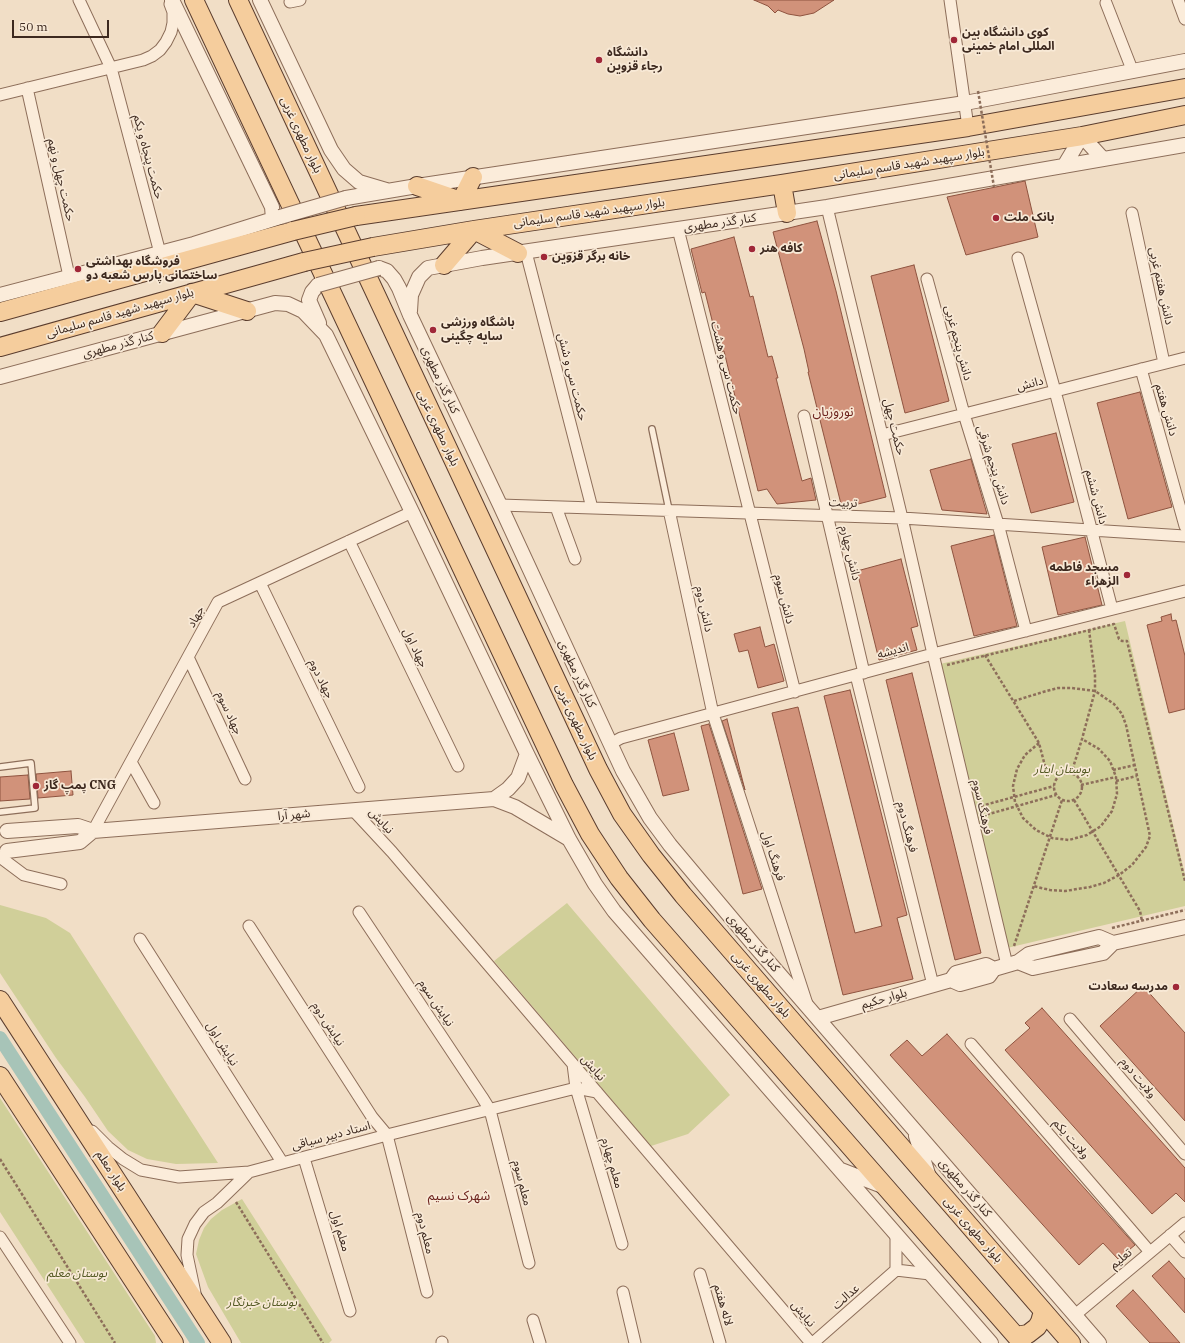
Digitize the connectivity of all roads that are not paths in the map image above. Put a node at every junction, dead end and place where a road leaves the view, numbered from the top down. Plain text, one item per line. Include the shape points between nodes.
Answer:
1 (79, 0) edge
2 (168, 0) edge
3 (172, 0) edge
4 (194, 0) edge
5 (238, 0) edge
6 (950, 0) edge
7 (1178, 0) edge
8 (263, 2) edge
9 (1106, 4) dead end
10 (1185, 19) edge
11 (1185, 61) edge
12 (111, 68) junction
13 (1134, 72) junction
14 (27, 88) junction
15 (1185, 88) edge
16 (0, 95) edge
17 (965, 103) junction
18 (1185, 115) edge
19 (968, 127) junction
20 (1082, 136) junction
21 (1185, 145) edge
22 (1103, 159) junction
23 (1064, 166) junction
24 (473, 178) junction
25 (782, 184) junction
26 (417, 186) junction
27 (388, 191) junction
28 (461, 201) junction
29 (827, 207) junction
30 (787, 213) junction
31 (1132, 213) dead end
32 (276, 218) junction
33 (678, 229) junction
34 (474, 230) junction
35 (194, 244) junction
36 (522, 252) junction
37 (160, 253) junction
38 (1018, 258) dead end
39 (444, 265) junction
40 (149, 271) junction
41 (69, 276) junction
42 (927, 278) dead end
43 (192, 293) junction
44 (0, 295) edge
45 (247, 311) junction
46 (0, 312) edge
47 (410, 316) junction
48 (162, 333) junction
49 (326, 335) junction
50 (0, 347) edge
51 (1185, 358) edge
52 (1164, 363) junction
53 (1141, 369) junction
54 (0, 377) edge
55 (1056, 391) junction
56 (964, 414) junction
57 (804, 416) dead end
58 (652, 429) dead end
59 (882, 434) junction
60 (500, 505) junction
61 (556, 507) junction
62 (592, 508) junction
63 (669, 510) junction
64 (412, 512) junction
65 (749, 513) junction
66 (828, 515) junction
67 (902, 518) junction
68 (998, 524) junction
69 (1185, 526) edge
70 (1092, 530) junction
71 (1185, 536) edge
72 (349, 541) junction
73 (575, 559) dead end
74 (260, 583) junction
75 (1185, 591) edge
76 (1112, 609) junction
77 (1026, 631) junction
78 (933, 654) junction
79 (188, 658) junction
80 (860, 674) junction
81 (794, 692) junction
82 (713, 714) junction
83 (610, 744) junction
84 (527, 754) junction
85 (131, 762) junction
86 (458, 766) dead end
87 (0, 767) edge
88 (245, 779) dead end
89 (359, 787) dead end
90 (494, 799) junction
91 (154, 803) dead end
92 (353, 810) junction
93 (0, 812) edge
94 (3, 828) edge
95 (93, 831) junction
96 (569, 839) junction
97 (3, 855) edge
98 (61, 884) dead end
99 (359, 912) dead end
100 (250, 926) dead end
101 (1185, 926) edge
102 (717, 934) junction
103 (140, 939) dead end
104 (754, 946) junction
105 (1006, 965) junction
106 (933, 985) junction
107 (0, 1000) edge
108 (807, 1006) junction
109 (818, 1018) junction
110 (1070, 1019) dead end
111 (971, 1044) dead end
112 (573, 1064) junction
113 (0, 1076) edge
114 (576, 1088) junction
115 (597, 1092) junction
116 (71, 1110) junction
117 (490, 1110) junction
118 (914, 1130) junction
119 (387, 1135) junction
120 (1185, 1154) edge
121 (304, 1158) junction
122 (282, 1162) junction
123 (838, 1169) junction
124 (249, 1172) junction
125 (931, 1181) junction
126 (885, 1187) junction
127 (1185, 1223) edge
128 (896, 1235) junction
129 (1170, 1235) junction
130 (0, 1237) edge
131 (622, 1244) dead end
132 (1150, 1252) junction
133 (1185, 1252) edge
134 (528, 1263) dead end
135 (896, 1270) junction
136 (700, 1274) dead end
137 (930, 1274) junction
138 (427, 1292) dead end
139 (623, 1292) dead end
140 (199, 1307) junction
141 (152, 1309) junction
142 (350, 1311) dead end
143 (1043, 1311) junction
144 (1074, 1315) junction
145 (533, 1320) dead end
146 (1019, 1340) edge
147 (70, 1343) edge
148 (163, 1343) edge
149 (174, 1343) edge
150 (222, 1343) edge
151 (540, 1343) edge
152 (635, 1343) edge
153 (720, 1343) edge
154 (812, 1343) edge
155 (991, 1343) edge
156 (1070, 1343) edge
157 (1099, 1343) edge

1 - 12 street, حکمت پنجاه و یکم
2 - 12 street via 173,22 171,32 160,50 143,60
3 - 32 street
4 - 126 main road via 564,785 590,834 619,878 652,920
5 - 102 main road, بلوار مطهری غربی via 598,769 622,814 647,849
6 - 17 street
7 - 10 street
8 - 27 street via 331,150 344,169 359,182
9 - 13 street
11 - 13 street
12 - 14 street
12 - 37 street, حکمت پنجاه و یکم
13 - 17 street
14 - 16 street
14 - 41 street, حکمت چهل و نهم
15 - 19 main road
17 - 19 street
17 - 24 street
18 - 20 main road, بلوار سپهبد شهید قاسم سلیمانی
19 - 28 main road
20 - 22 street
20 - 23 street
20 - 25 main road, بلوار سپهبد شهید قاسم سلیمانی
21 - 22 street, کنار گذر مطهری
22 - 23 street, کنار گذر مطهری
23 - 29 street, کنار گذر مطهری
24 - 26 street
24 - 28 main road
25 - 30 main road
25 - 34 main road, بلوار سپهبد شهید قاسم سلیمانی
26 - 27 street
26 - 28 main road
27 - 32 street, bridge via 346,198
28 - 40 main road, bridge via 356,216
29 - 30 street, کنار گذر مطهری
29 - 59 street, حکمت چهل
30 - 33 street, کنار گذر مطهری
31 - 52 street, دانش هفتم غربی
32 - 35 street
33 - 36 street, کنار گذر مطهری
33 - 65 street, حکمت سی و هشت
34 - 36 main road
34 - 39 main road
34 - 43 main road, بلوار سپهبد شهید قاسم سلیمانی, bridge via 304,262
35 - 37 street
35 - 40 main road
36 - 39 street, کنار گذر مطهری
36 - 62 street, حکمت سی و شش
37 - 41 street
38 - 55 street, دانش ششم
39 - 47 street, کنار گذر مطهری via 428,268 419,277 411,295
40 - 46 main road
41 - 44 street
42 - 56 street, دانش پنجم غربی
43 - 45 main road
43 - 48 main road
43 - 50 main road, بلوار سپهبد شهید قاسم سلیمانی
45 - 48 street, کنار گذر مطهری
45 - 49 street, کنار گذر مطهری via 275,303 288,304 303,311
47 - 49 street, bridge via 394,279 379,268 318,285 312,292 309,300
47 - 60 street, کنار گذر مطهری
48 - 54 street, کنار گذر مطهری
49 - 64 street, کنار گذر مطهری
51 - 52 street, دانش
52 - 53 street, دانش
53 - 55 street, دانش
53 - 69 street, دانش هفتم
55 - 56 street, دانش
55 - 70 street, دانش ششم
56 - 59 street, دانش
56 - 68 street, دانش پنجم شرقی
57 - 66 street, دانش چهارم
58 - 63 lane
59 - 67 street, حکمت چهل
60 - 61 street, تربیت
60 - 83 street, کنار گذر مطهری
61 - 62 street, تربیت
61 - 73 street
62 - 63 street, تربیت
63 - 65 street, تربیت
63 - 82 street, دانش دوم
64 - 72 street, جهاد
64 - 84 street, کنار گذر مطهری
65 - 66 street, تربیت
65 - 81 street, دانش سوم
66 - 67 street, تربیت
66 - 80 street, دانش چهارم
67 - 68 street, تربیت
67 - 78 street, حکمت چهل
68 - 70 street, تربیت
68 - 77 street, دانش پنجم شرقی
70 - 71 street, تربیت
70 - 76 street, دانش ششم
72 - 74 street, جهاد
72 - 86 street, جهاد اول
74 - 79 street, جهاد via 218,602
74 - 89 street, جهاد دوم
75 - 76 street, اندیشه
76 - 77 street, اندیشه
77 - 78 street, اندیشه
78 - 80 street, اندیشه
78 - 105 street, فرهنگ سوم
79 - 85 street, جهاد
79 - 88 street, جهاد سوم
80 - 81 street, اندیشه
80 - 106 street, فرهنگ دوم
81 - 82 street, اندیشه
82 - 83 street, اندیشه via 622,738
82 - 108 street, فرهنگ اول
83 - 104 street, کنار گذر مطهری via 650,818
84 - 90 street via 518,778
84 - 96 street, کنار گذر مطهری
85 - 91 street
85 - 95 street, جهاد
87 - 93 lane via 31,763 35,808
90 - 92 street, شهر آرا
90 - 96 street via 516,807
92 - 95 street, شهر آرا
92 - 112 street, نيايش
94 - 95 street, شهر آرا via 78,826
94 - 97 street, شهر آرا via 10,841
95 - 97 street via 80,842
96 - 123 street, کنار گذر مطهری via 614,911
97 - 98 street via 24,875
99 - 117 street, نیایش سوم
100 - 119 street, نیایش دوم via 372,1117
101 - 105 street, بلوار حکیم via 1113,943 1099,937 1029,954
102 - 104 street
102 - 125 main road, بلوار مطهری غربی
103 - 122 street, نیایش اول
104 - 108 street, کنار گذر مطهری
105 - 106 street, بلوار حکیم via 989,976 960,984 951,980
106 - 109 street, بلوار حکیم
107 - 116 main road, بلوار معلم
108 - 109 street, کنار گذر مطهری
109 - 118 street, کنار گذر مطهری
110 - 120 street, ولایت دوم
111 - 132 street, ولایت یکم
112 - 114 street, معلم چهارم
112 - 115 street, نيايش
113 - 141 main road
114 - 115 street
114 - 117 street, استاد دبیر سیاقی
114 - 131 street, معلم چهارم
115 - 154 street, نيايش
116 - 124 street via 108,1147 141,1170 180,1177
116 - 140 main road, بلوار معلم
117 - 119 street, استاد دبیر سیاقی
117 - 134 street, معلم سوم
118 - 125 street
118 - 144 street, کنار گذر مطهری
119 - 121 street, استاد دبیر سیاقی
119 - 138 street, معلم دوم
121 - 122 street, استاد دبیر سیاقی
121 - 142 street, معلم اول
122 - 124 street, استاد دبیر سیاقی
123 - 126 street
123 - 128 street, کنار گذر مطهری
124 - 140 street, استاد دبیر سیاقی via 204,1212 194,1224 188,1239 187,1255
125 - 143 main road, بلوار مطهری غربی
126 - 146 main road
127 - 129 street, تعلیم
128 - 135 street
128 - 137 street, کنار گذر مطهری
129 - 132 street, تعلیم
129 - 133 street
130 - 147 street
132 - 144 street, تعلیم
135 - 137 street
135 - 154 street, عدالت
136 - 153 street, لاله هفتم
137 - 155 street, کنار گذر مطهری
139 - 152 street
140 - 150 main road, بلوار معلم
141 - 148 street
141 - 149 main road
143 - 146 main road via 1037,1327
143 - 156 main road, بلوار مطهری غربی
144 - 157 street, کنار گذر مطهری
145 - 151 street

